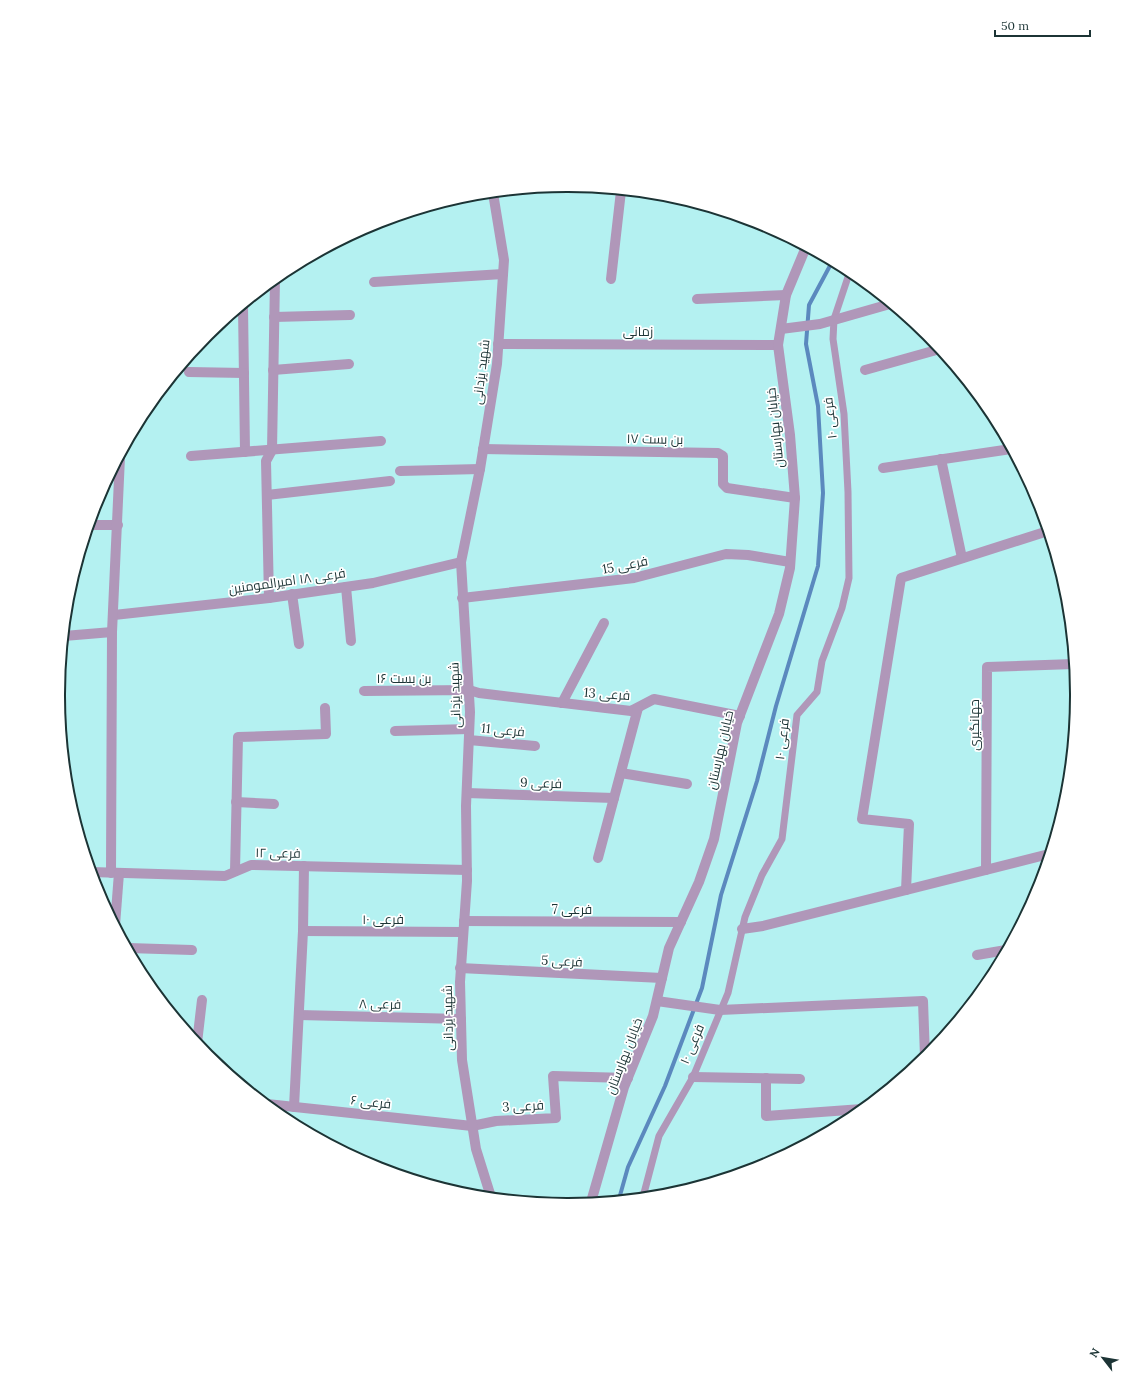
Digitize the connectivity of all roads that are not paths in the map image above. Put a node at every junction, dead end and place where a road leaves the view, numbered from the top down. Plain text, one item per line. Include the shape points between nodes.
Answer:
1 (620, 196) edge
2 (494, 198) edge
3 (804, 252) edge
4 (503, 274) junction
5 (848, 278) edge
6 (611, 279) dead end
7 (374, 282) dead end
8 (275, 287) edge
9 (786, 295) junction
10 (697, 299) dead end
11 (885, 305) edge
12 (242, 312) edge
13 (350, 315) dead end
14 (274, 317) junction
15 (834, 319) junction
16 (781, 328) junction
17 (498, 344) junction
18 (778, 345) junction
19 (933, 351) edge
20 (349, 364) dead end
21 (274, 370) junction
22 (865, 370) dead end
23 (189, 372) dead end
24 (244, 374) junction
25 (381, 442) dead end
26 (483, 449) junction
27 (272, 450) junction
28 (1006, 450) edge
29 (245, 452) junction
30 (191, 456) dead end
31 (941, 459) junction
32 (120, 468) edge
33 (883, 468) dead end
34 (480, 469) junction
35 (400, 471) dead end
36 (390, 481) dead end
37 (267, 495) junction
38 (795, 498) junction
39 (118, 525) junction
40 (95, 526) edge
41 (1043, 533) edge
42 (962, 558) junction
43 (461, 562) junction
44 (790, 562) junction
45 (346, 587) junction
46 (292, 594) junction
47 (269, 598) junction
48 (462, 598) junction
49 (114, 615) junction
50 (604, 622) dead end
51 (112, 632) junction
52 (68, 636) edge
53 (351, 641) dead end
54 (299, 644) dead end
55 (1069, 664) edge
56 (469, 690) junction
57 (364, 691) dead end
58 (562, 703) junction
59 (325, 708) dead end
60 (638, 708) junction
61 (740, 716) junction
62 (469, 729) junction
63 (394, 731) dead end
64 (469, 740) junction
65 (535, 746) dead end
66 (621, 773) junction
67 (687, 784) dead end
68 (467, 793) junction
69 (614, 798) junction
70 (236, 802) junction
71 (274, 804) dead end
72 (1044, 855) edge
73 (598, 858) dead end
74 (304, 866) junction
75 (467, 870) junction
76 (986, 870) junction
77 (98, 872) edge
78 (235, 872) junction
79 (115, 873) junction
80 (906, 890) junction
81 (115, 913) edge
82 (464, 921) junction
83 (681, 922) junction
84 (742, 929) junction
85 (303, 931) junction
86 (463, 932) junction
87 (133, 948) edge
88 (192, 950) dead end
89 (1000, 951) edge
90 (977, 954) dead end
91 (460, 968) junction
92 (662, 978) junction
93 (202, 1000) dead end
94 (657, 1001) junction
95 (717, 1010) junction
96 (300, 1015) junction
97 (461, 1019) junction
98 (198, 1035) edge
99 (925, 1048) edge
100 (693, 1077) junction
101 (628, 1078) junction
102 (766, 1078) junction
103 (800, 1079) dead end
104 (280, 1107) edge
105 (294, 1107) junction
106 (851, 1110) edge
107 (472, 1126) junction
108 (489, 1191) edge
109 (645, 1191) edge
110 (593, 1196) edge

1 - 6 street
2 - 4 street, شهید یزدانی via 504,260
3 - 9 street, خیابان بهارستان
4 - 7 street
4 - 17 street, شهید یزدانی
5 - 15 lane, فرعی ۱۰
8 - 14 street
9 - 10 street
9 - 16 street, خیابان بهارستان
11 - 15 street
12 - 24 street
13 - 14 street
14 - 21 street
15 - 16 street via 820,324
15 - 84 lane, فرعی ۱۰ via 833,339 844,414 849,578 842,608 822,662 816,692 797,715 782,838 762,875
16 - 18 street, خیابان بهارستان
17 - 18 street, زمانی
17 - 26 street, شهید یزدانی
18 - 38 street, خیابان بهارستان
19 - 22 street
20 - 21 street
21 - 27 street
23 - 24 street
24 - 29 street
25 - 27 street
26 - 34 street, شهید یزدانی
26 - 38 street, بن بست ۱۷ via 718,453 723,456 723,484 727,488
27 - 29 street
27 - 37 street via 266,461
28 - 31 street
29 - 30 street
31 - 33 street
31 - 42 street
32 - 39 street
34 - 35 street
34 - 43 street, شهید یزدانی
36 - 37 street
37 - 47 street
38 - 44 street, خیابان بهارستان
39 - 40 street
39 - 49 street
41 - 42 street
42 - 80 street via 901,578 862,819 909,824
43 - 45 street, فرعی ۱۸ امیرالمومنین
43 - 48 street, شهید یزدانی
44 - 48 street, فرعی 15 via 726,554 634,578
44 - 61 street, خیابان بهارستان via 779,614
45 - 46 street, فرعی ۱۸ امیرالمومنین
45 - 53 street
46 - 47 street, فرعی ۱۸ امیرالمومنین
46 - 54 street
47 - 49 street, فرعی ۱۸ امیرالمومنین
48 - 56 street, شهید یزدانی
49 - 51 street
50 - 58 street
51 - 52 street
51 - 79 street
55 - 76 street, جهانگیری via 987,667
56 - 57 street, بن بست ۱۶
56 - 58 street, فرعی 13
56 - 62 street, شهید یزدانی
58 - 60 street, فرعی 13 via 631,711
59 - 70 street via 326,734 238,736
60 - 61 street, فرعی 13 via 654,699
60 - 66 street
61 - 83 street, خیابان بهارستان via 714,839
62 - 63 street
62 - 64 street, شهید یزدانی
64 - 65 street, فرعی 11
64 - 68 street, شهید یزدانی
66 - 67 street
66 - 69 street
68 - 69 street, فرعی 9
68 - 75 street, شهید یزدانی
69 - 73 street
70 - 71 street
70 - 78 street
72 - 76 street
74 - 75 street, فرعی ۱۲
74 - 78 street, فرعی ۱۲ via 251,865
74 - 85 street
75 - 82 street, شهید یزدانی
76 - 80 street
77 - 79 street, فرعی ۱۲
78 - 79 street, فرعی ۱۲ via 225,876
79 - 81 street
80 - 84 street
82 - 83 street, فرعی 7
82 - 86 street, شهید یزدانی
83 - 92 street, خیابان بهارستان via 669,948
84 - 95 lane, فرعی ۱۰ via 728,993
85 - 86 street, فرعی ۱۰
85 - 96 street
86 - 91 street, شهید یزدانی
87 - 88 street
89 - 90 street
91 - 92 street, فرعی 5
91 - 97 street, شهید یزدانی
92 - 94 street, خیابان بهارستان
93 - 98 street
94 - 95 street
94 - 101 street, خیابان بهارستان
95 - 99 street via 923,1001
95 - 100 lane, فرعی ۱۰
96 - 97 street, فرعی ۸
96 - 105 street
97 - 107 street, شهید یزدانی via 462,1060
100 - 102 street
100 - 109 lane, فرعی ۱۰ via 659,1136
101 - 107 street, فرعی 3 via 553,1076 556,1118 496,1121
101 - 110 street, خیابان بهارستان
102 - 103 street
102 - 106 street via 766,1116
104 - 105 street, فرعی ۶
105 - 107 street, فرعی ۶
107 - 108 street, شهید یزدانی

